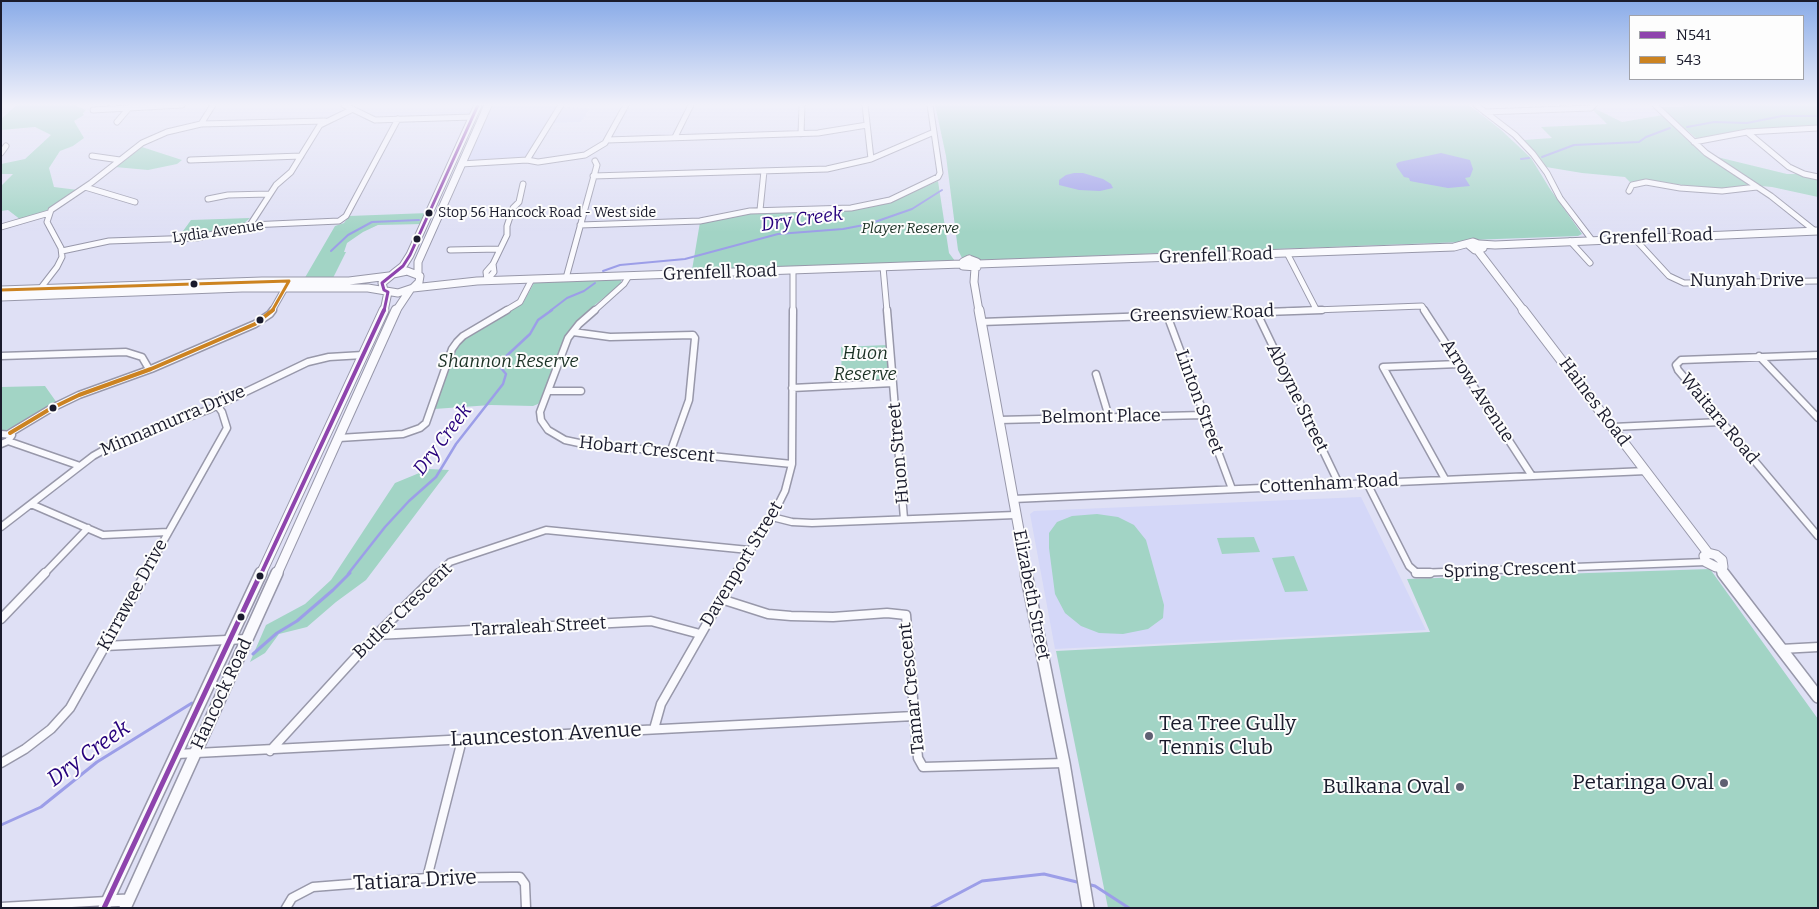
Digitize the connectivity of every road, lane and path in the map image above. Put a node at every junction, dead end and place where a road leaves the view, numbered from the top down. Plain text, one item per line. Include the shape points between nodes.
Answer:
1 (139, 147) edge
2 (306, 147) edge
3 (383, 147) edge
4 (459, 147) edge
5 (469, 147) edge
6 (535, 147) edge
7 (599, 147) edge
8 (870, 147) edge
9 (898, 147) edge
10 (936, 147) edge
11 (1526, 147) edge
12 (1701, 147) edge
13 (1766, 147) edge
14 (92, 156) dead end
15 (301, 156) junction
16 (455, 156) junction
17 (871, 159) junction
18 (120, 160) junction
19 (190, 160) dead end
20 (527, 160) junction
21 (595, 161) dead end
22 (461, 164) junction
23 (764, 171) junction
24 (446, 176) junction
25 (593, 176) junction
26 (1818, 177) edge
27 (524, 184) dead end
28 (85, 187) junction
29 (1757, 187) junction
30 (1629, 191) dead end
31 (269, 194) junction
32 (208, 199) dead end
33 (135, 202) dead end
34 (760, 210) junction
35 (49, 213) junction
36 (250, 225) junction
37 (580, 225) junction
38 (1, 227) edge
39 (1816, 231) edge
40 (1634, 238) junction
41 (1592, 240) junction
42 (1570, 241) junction
43 (1495, 244) joint
44 (1476, 247) junction
45 (499, 249) junction
46 (450, 250) dead end
47 (62, 251) junction
48 (1287, 253) junction
49 (1590, 263) dead end
50 (493, 264) joint
51 (971, 266) junction
52 (884, 267) junction
53 (793, 270) junction
54 (391, 275) junction
55 (419, 275) junction
56 (629, 276) junction
57 (566, 278) junction
58 (532, 279) junction
59 (487, 280) junction
60 (477, 281) junction
61 (1818, 281) edge
62 (287, 285) junction
63 (40, 289) junction
64 (412, 289) junction
65 (1, 290) edge
66 (386, 291) junction
67 (34, 295) junction
68 (1, 297) edge
69 (1422, 306) joint
70 (1316, 309) junction
71 (1256, 311) junction
72 (1167, 315) junction
73 (981, 322) junction
74 (573, 332) junction
75 (363, 354) junction
76 (1, 356) edge
77 (1759, 356) junction
78 (1818, 356) edge
79 (1459, 364) junction
80 (149, 369) junction
81 (1096, 374) dead end
82 (893, 384) junction
83 (792, 388) junction
84 (548, 391) junction
85 (581, 391) dead end
86 (217, 405) junction
87 (1204, 415) junction
88 (1109, 417) junction
89 (1818, 418) edge
90 (999, 420) junction
91 (1721, 422) junction
92 (1612, 427) junction
93 (10, 433) junction
94 (1, 434) edge
95 (339, 438) junction
96 (8, 441) junction
97 (1, 444) edge
98 (670, 453) junction
99 (792, 464) junction
100 (80, 466) junction
101 (1646, 470) junction
102 (1532, 476) junction
103 (1445, 479) junction
104 (1367, 483) junction
105 (1338, 484) junction
106 (1232, 489) junction
107 (1012, 498) junction
108 (31, 504) junction
109 (1016, 515) junction
110 (772, 517) junction
111 (904, 520) junction
112 (1, 527) edge
113 (88, 528) junction
114 (168, 532) junction
115 (1818, 536) edge
116 (749, 550) junction
117 (1707, 558) junction
118 (721, 599) junction
119 (1, 619) edge
120 (700, 634) junction
121 (376, 635) junction
122 (247, 639) junction
123 (230, 640) junction
124 (105, 646) junction
125 (1818, 647) edge
126 (1782, 649) junction
127 (1818, 697) edge
128 (914, 716) junction
129 (654, 729) junction
130 (462, 740) junction
131 (270, 751) junction
132 (177, 754) junction
133 (195, 754) junction
134 (1, 763) edge
135 (1064, 763) junction
136 (427, 878) junction
137 (106, 904) edge
138 (126, 904) edge
139 (1, 907) edge
140 (286, 908) edge
141 (526, 908) edge
142 (1088, 908) edge

1 - 18 street
2 - 15 street
3 - 36 street, Lydia Avenue via 344,218 339,221
4 - 16 main road
5 - 22 main road
6 - 20 street
7 - 20 street via 579,156 538,162
8 - 17 street
9 - 17 street
10 - 34 street via 938,177 890,200 863,206
11 - 41 street
12 - 29 street
13 - 26 street via 1797,172
14 - 18 street
15 - 19 street
15 - 31 street via 291,172
16 - 22 main road
16 - 24 main road
17 - 23 street via 827,168
18 - 28 street
20 - 22 street
21 - 25 street via 597,165
22 - 24 main road
22 - 55 main road via 418,262
23 - 25 street
23 - 34 street
24 - 54 main road via 410,255 403,266
25 - 37 street
27 - 45 street
28 - 33 street
28 - 35 street
29 - 30 street via 1722,191 1646,182 1632,185
29 - 39 street
31 - 32 street
31 - 36 street
34 - 37 street via 700,221
35 - 38 street
35 - 47 street via 46,222
36 - 47 street, Lydia Avenue via 197,238 109,241
37 - 57 street
39 - 40 street, Grenfell Road
40 - 41 street, Grenfell Road
40 - 61 street, Nunyah Drive via 1669,276 1684,283
41 - 42 street, Grenfell Road
42 - 43 street, Grenfell Road
42 - 49 street
43 - 44 main road, Grenfell Road
44 - 48 main road, Grenfell Road
44 - 92 main road, Haines Road
45 - 46 street
45 - 50 street
47 - 63 street via 60,262
48 - 51 main road, Grenfell Road
48 - 70 street
50 - 59 street via 494,272
51 - 52 main road, Grenfell Road
51 - 73 main road, Elizabeth Street
52 - 53 main road, Grenfell Road
52 - 82 street, Huon Street
53 - 56 main road, Grenfell Road
53 - 83 street, Davenport Street
54 - 55 street, Grenfell Road via 407,271
54 - 62 main road
54 - 66 street via 382,283
55 - 60 street, Grenfell Road
55 - 64 main road, Hancock Road via 419,282
56 - 57 main road, Grenfell Road
56 - 74 street, Hobart Crescent
57 - 58 main road, Grenfell Road
58 - 59 main road, Grenfell Road
58 - 95 street via 520,302 457,342 426,423 420,428 403,434
59 - 60 main road, Grenfell Road
60 - 64 main road, Grenfell Road
62 - 63 main road
62 - 66 street
62 - 67 main road
62 - 80 street via 274,309 264,319
63 - 65 main road
63 - 67 main road
64 - 66 main road, Grenfell Road via 398,293
64 - 95 main road, Hancock Road via 398,306
66 - 75 main road, Hancock Road via 386,306
67 - 68 main road
69 - 70 street, Greensview Road
69 - 79 street, Arrow Avenue
70 - 71 street, Greensview Road
71 - 72 street, Greensview Road
71 - 105 street, Aboyne Street
72 - 73 street, Greensview Road
72 - 87 street, Linton Street
73 - 90 main road, Elizabeth Street
74 - 84 street, Hobart Crescent
74 - 98 street via 610,337 693,334 689,400
75 - 86 street, Minnamurra Drive via 308,362
75 - 123 main road, Hancock Road
76 - 80 street via 126,352 142,357
77 - 78 street, Waitara Road
77 - 89 street
77 - 91 street, Waitara Road via 1681,360 1676,365
79 - 102 street, Arrow Avenue
79 - 103 street via 1383,366
80 - 93 street via 64,402
81 - 88 street
82 - 83 street
82 - 111 street, Huon Street
83 - 99 street, Davenport Street
84 - 85 street
84 - 98 street, Hobart Crescent via 540,412 541,420 548,430 565,440
86 - 100 street, Minnamurra Drive via 117,443
86 - 114 street, Kirrawee Drive via 227,428
87 - 88 street, Belmont Place
87 - 106 street, Linton Street
88 - 90 street, Belmont Place
90 - 107 main road, Elizabeth Street
91 - 92 street
91 - 115 street, Waitara Road
92 - 101 main road, Haines Road
93 - 94 street
93 - 96 street
95 - 122 main road, Hancock Road
96 - 97 street
96 - 100 street
98 - 99 street, Hobart Crescent
99 - 110 street, Davenport Street via 785,491
100 - 108 street, Minnamurra Drive
101 - 102 street, Cottenham Road
101 - 117 main road, Haines Road
102 - 103 street, Cottenham Road
103 - 104 street, Cottenham Road
104 - 105 street, Cottenham Road
104 - 117 street, Spring Crescent via 1409,566 1417,572
105 - 106 street, Cottenham Road
106 - 107 street, Cottenham Road
107 - 109 main road, Elizabeth Street
108 - 112 street, Minnamurra Drive
108 - 113 street
109 - 111 street
109 - 135 main road, Elizabeth Street
110 - 111 street via 812,523
110 - 116 street, Davenport Street
113 - 114 street via 103,535
113 - 119 street
114 - 124 street, Kirrawee Drive
116 - 118 street, Davenport Street
116 - 121 street, Butler Crescent via 546,530 450,562
117 - 126 main road, Haines Road via 1716,555 1722,560 1724,565 1720,568
118 - 120 street, Davenport Street
118 - 128 street, Tamar Crescent via 768,614 791,616 833,617 887,612 906,615
120 - 121 street, Tarraleah Street via 651,621
120 - 129 street, Davenport Street via 661,704
121 - 131 street, Butler Crescent
122 - 123 street
122 - 133 main road, Hancock Road
123 - 124 street
123 - 132 main road, Hancock Road
124 - 134 street, Kirrawee Drive via 70,708 25,750
125 - 126 street
126 - 127 main road
128 - 129 street, Launceston Avenue
128 - 135 street, Tamar Crescent via 918,758 924,766
129 - 130 street, Launceston Avenue
130 - 131 street, Launceston Avenue
130 - 136 street
131 - 133 street, Launceston Avenue
132 - 133 street, Launceston Avenue
132 - 137 main road, Hancock Road
133 - 138 main road, Hancock Road
135 - 142 main road, Elizabeth Street
136 - 140 street, Tatiara Drive via 313,887 292,898
136 - 141 street, Tatiara Drive via 520,877 525,884
137 - 138 street
137 - 139 street

